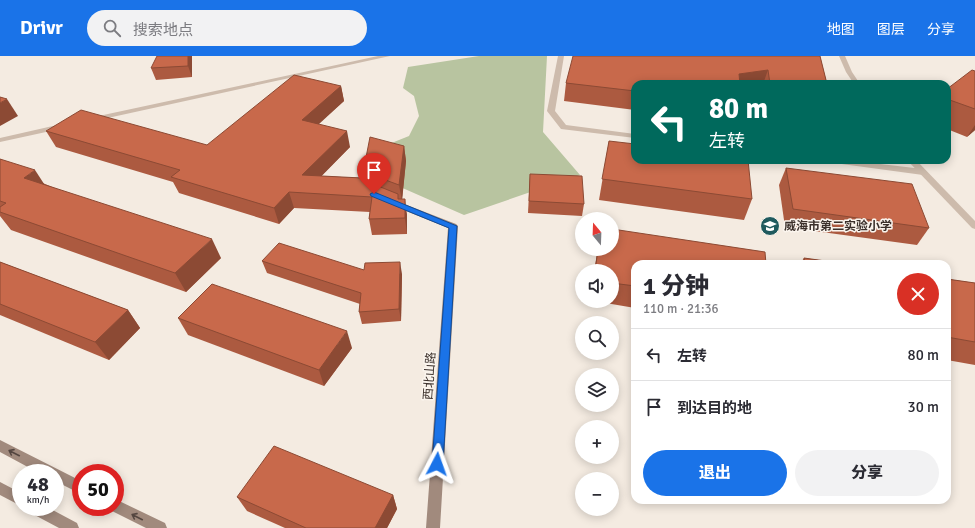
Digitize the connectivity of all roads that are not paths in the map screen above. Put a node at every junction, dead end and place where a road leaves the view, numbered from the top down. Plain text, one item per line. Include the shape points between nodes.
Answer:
1 (387, 56) edge
2 (561, 56) edge
3 (842, 56) edge
4 (854, 80) edge
5 (88, 120) edge
6 (74, 123) edge
7 (631, 135) edge
8 (0, 140) edge
9 (859, 164) edge
10 (915, 164) edge
11 (923, 172) junction
12 (388, 200) edge
13 (975, 226) edge
14 (0, 446) edge
15 (35, 464) edge
16 (0, 488) edge
17 (12, 495) edge
18 (124, 510) edge
19 (50, 516) edge
20 (72, 528) edge
21 (160, 528) edge
22 (433, 528) edge

1 - 5 street
2 - 7 street via 551,111 564,127
3 - 4 street
6 - 8 street
9 - 11 street
10 - 11 street
11 - 13 street
12 - 22 main road, 西北山路 via 453,226
15 -> 14 main road
16 - 17 main road
21 -> 18 main road
19 - 20 main road

